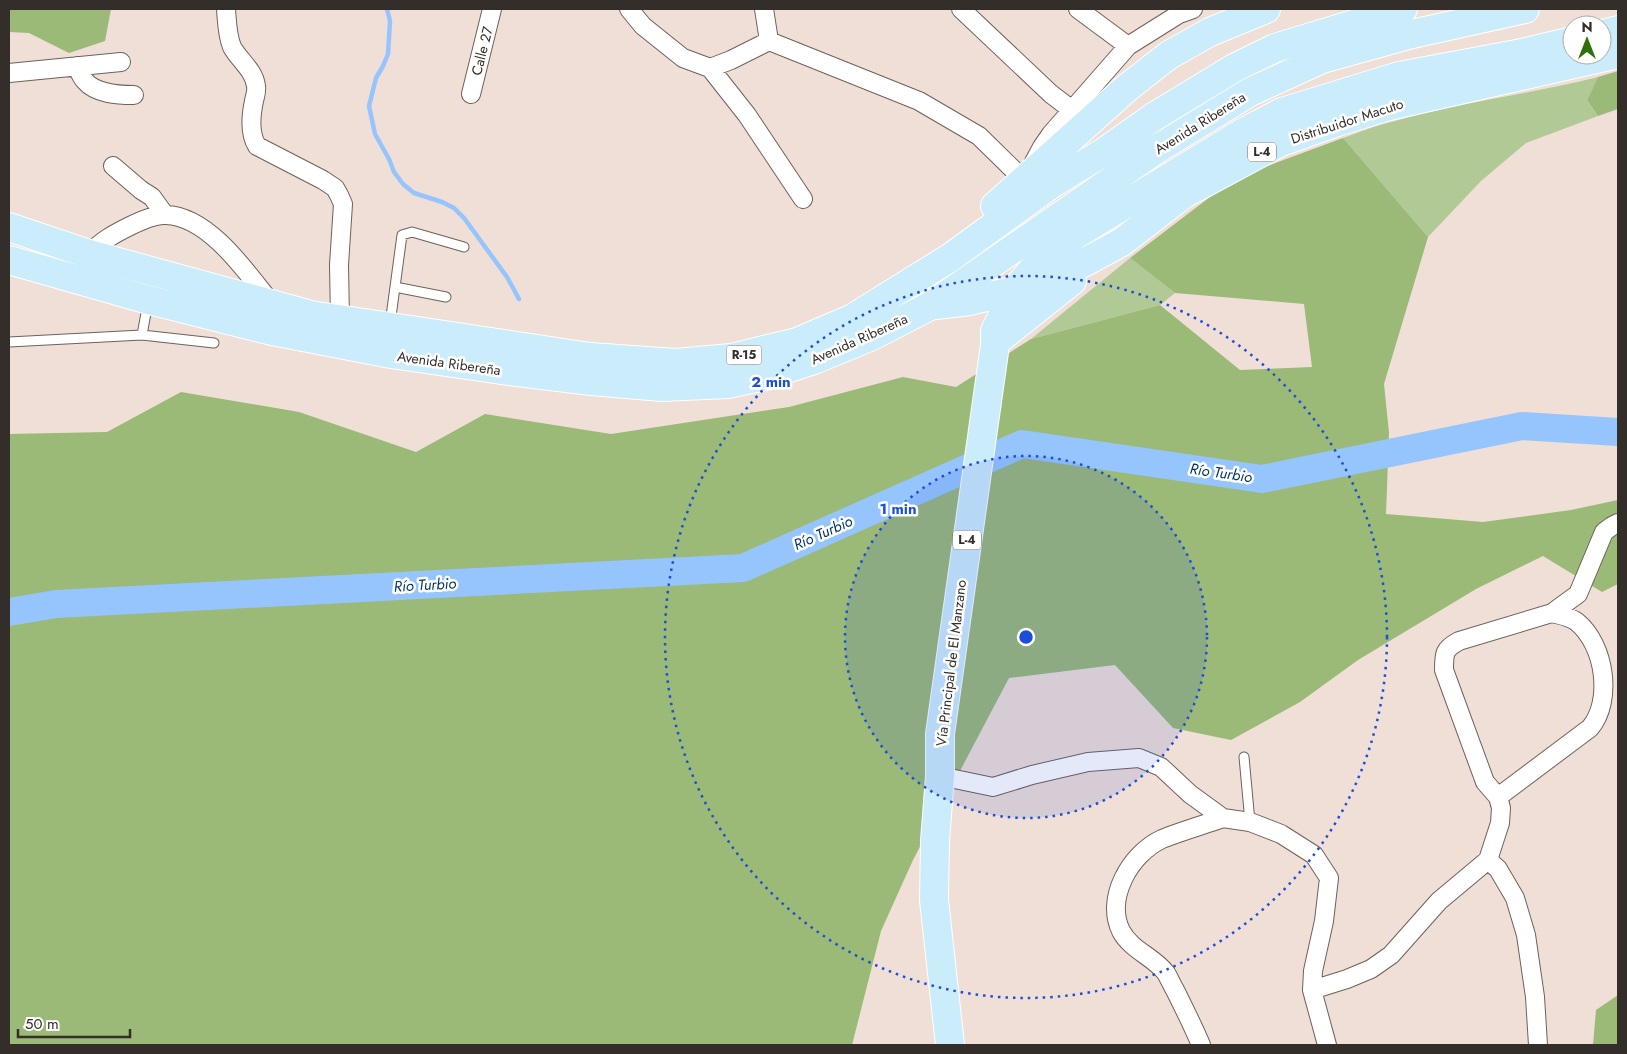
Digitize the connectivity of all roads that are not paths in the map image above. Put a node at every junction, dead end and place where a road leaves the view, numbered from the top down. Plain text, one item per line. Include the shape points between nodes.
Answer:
1 (226, 9) edge
2 (492, 9) edge
3 (630, 9) edge
4 (764, 9) edge
5 (961, 9) edge
6 (1078, 9) edge
7 (1193, 9) edge
8 (1266, 9) edge
9 (1404, 9) edge
10 (1525, 9) edge
11 (1246, 14) edge
12 (769, 42) junction
13 (1562, 43) edge
14 (1128, 46) junction
15 (1618, 54) edge
16 (121, 62) dead end
17 (77, 66) junction
18 (710, 68) junction
19 (9, 73) edge
20 (471, 94) dead end
21 (134, 95) dead end
22 (1072, 110) junction
23 (113, 166) dead end
24 (1028, 176) junction
25 (803, 199) dead end
26 (165, 214) junction
27 (9, 227) edge
28 (1122, 242) junction
29 (464, 247) dead end
30 (88, 254) junction
31 (9, 260) edge
32 (931, 269) junction
33 (395, 287) junction
34 (1015, 290) junction
35 (446, 297) dead end
36 (149, 300) junction
37 (272, 304) junction
38 (932, 305) junction
39 (340, 320) junction
40 (390, 327) junction
41 (142, 335) junction
42 (995, 340) junction
43 (9, 342) edge
44 (214, 343) dead end
45 (1618, 523) edge
46 (1552, 613) junction
47 (1244, 757) dead end
48 (940, 776) junction
49 (1498, 797) junction
50 (1223, 818) junction
51 (1250, 822) junction
52 (1488, 860) junction
53 (1312, 990) junction
54 (950, 1045) edge
55 (1201, 1045) edge
56 (1327, 1045) edge
57 (1538, 1045) edge

1 - 39 street via 233,48 257,87 252,112 252,135 257,146 323,180 334,188 343,204
2 - 20 street, Calle 27
3 - 18 street via 643,26 683,58
4 - 12 street
5 - 22 street
6 - 14 street
7 - 14 street via 1179,14
8 - 11 main road
9 - 32 main road, Avenida Ribereña / R-15 via 1275,48 1234,68 1053,183
10 - 38 main road, Avenida Ribereña / R-15 via 1412,34 1322,60 1250,92 1157,149
11 - 24 main road via 1169,55
12 - 18 street
12 - 24 street via 919,101 979,136
13 - 34 main road, Vía Principal de El Manzano via 1399,76 1282,112 1075,235 1039,262
14 - 22 street
15 - 28 main road, Distribuidor Macuto / L-4 via 1389,106 1281,142 1184,194
16 - 17 street
17 - 19 street
17 - 21 street via 84,80 95,88 108,93
18 - 25 street via 747,115
22 - 24 street via 1042,147
23 - 26 street via 152,197
24 - 32 main road
26 - 30 street via 124,229 103,240
26 - 37 street via 181,218 217,240
27 - 30 main road, Avenida Ribereña / R-15
28 - 34 main road, Distribuidor Macuto / L-4 via 1040,284
28 - 42 main road via 1107,257
29 - 33 lane via 412,232 402,235
30 - 37 main road, Avenida Ribereña / R-15
31 - 36 main road, Avenida Ribereña / R-15
32 - 40 main road, Avenida Ribereña / R-15 via 854,318 797,342 732,358 676,363 590,357
33 - 35 lane
33 - 40 lane
34 - 38 main road, Distribuidor Macuto / L-4 via 970,301
34 - 42 main road, Vía Principal de El Manzano
36 - 38 main road, Avenida Ribereña / R-15 via 272,331 391,354 508,371 662,387 728,384 765,376 872,336
36 - 41 lane
37 - 39 main road, Avenida Ribereña / R-15
38 - 42 main road via 976,311 983,316
39 - 40 main road, Avenida Ribereña / R-15
41 - 43 lane
41 - 44 lane
42 - 48 main road, Vía Principal de El Manzano / L-4 via 940,734
45 - 46 street via 1604,532 1578,594
46 - 49 street via 1577,622 1593,642 1603,673 1602,703 1590,728
46 - 49 street via 1459,641 1448,647 1445,653 1444,670 1484,782
47 - 51 lane
48 - 50 street via 993,787 1088,762 1139,758 1161,767
48 - 54 main road, Vía Principal de El Manzano / L-4 via 934,900
49 - 52 street via 1500,823
50 - 51 street
50 - 55 street via 1161,840 1142,853 1128,870 1117,893 1116,918 1122,933 1165,972
51 - 53 street via 1281,834 1314,855 1329,878
52 - 53 street via 1439,901 1392,955 1355,976
52 - 57 street via 1498,869 1515,898 1526,935
53 - 56 street

